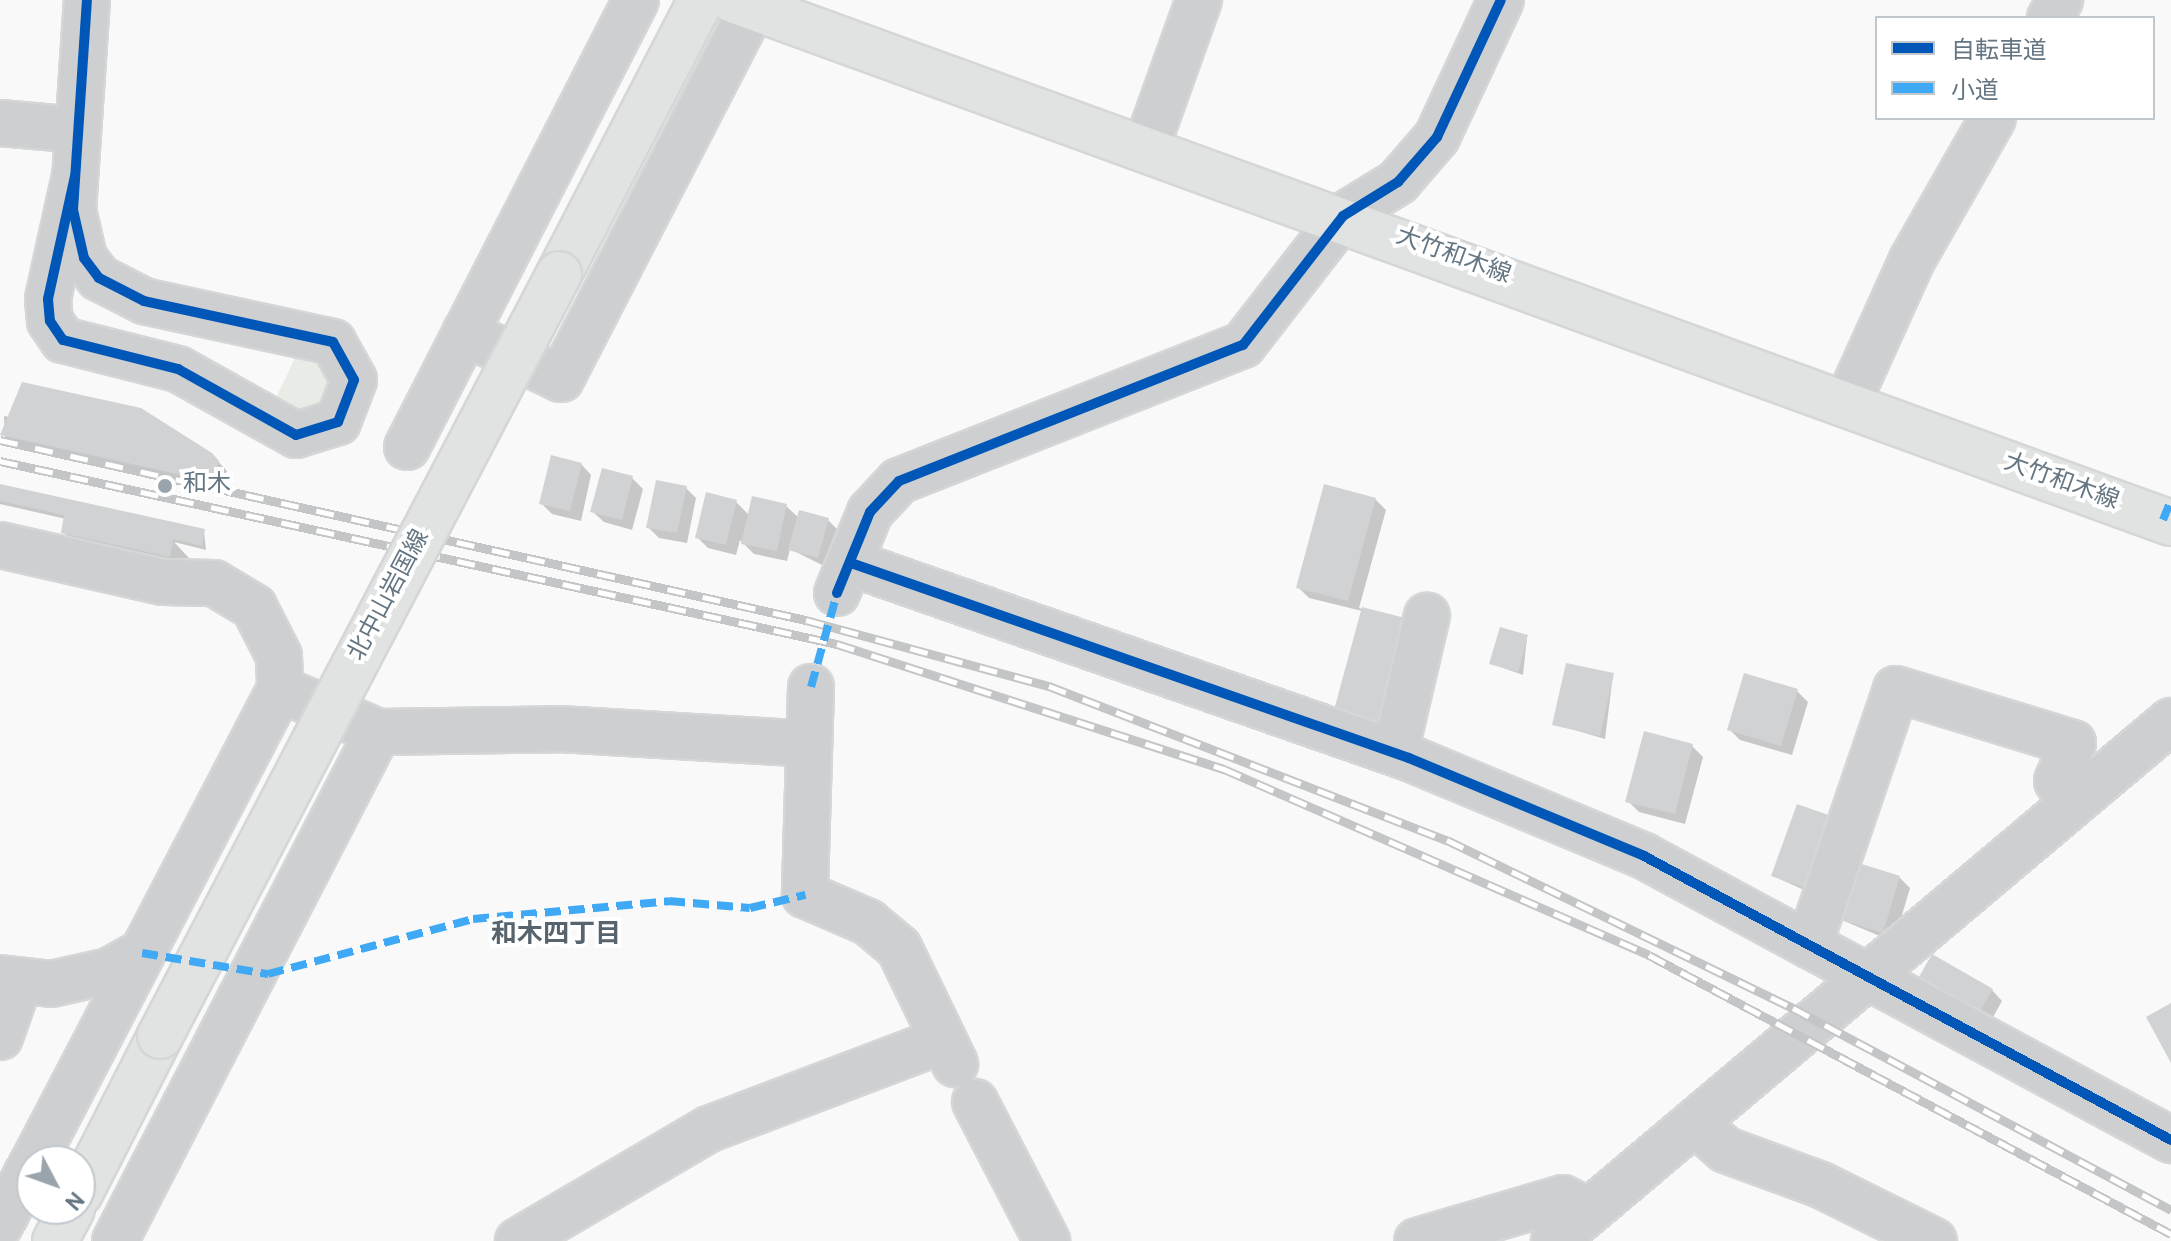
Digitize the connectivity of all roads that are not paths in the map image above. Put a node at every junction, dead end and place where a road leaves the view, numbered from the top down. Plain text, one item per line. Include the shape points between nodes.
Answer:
1 (87, 0) edge
2 (636, 0) edge
3 (701, 0) edge
4 (1199, 0) edge
5 (1501, 0) edge
6 (743, 4) edge
7 (1992, 120) edge
8 (0, 123) edge
9 (78, 130) junction
10 (1147, 145) junction
11 (75, 176) junction
12 (1343, 216) junction
13 (144, 301) junction
14 (465, 333) junction
15 (131, 358) junction
16 (1847, 404) junction
17 (407, 447) dead end
18 (2171, 523) edge
19 (0, 545) edge
20 (1427, 616) dead end
21 (811, 687) dead end
22 (280, 689) junction
23 (2171, 721) edge
24 (378, 732) junction
25 (808, 744) junction
26 (1395, 752) junction
27 (2073, 803) junction
28 (1809, 945) junction
29 (142, 953) junction
30 (1864, 978) junction
31 (10, 980) edge
32 (0, 1037) edge
33 (958, 1069) junction
34 (1697, 1125) junction
35 (2171, 1140) edge
36 (42, 1145) edge
37 (96, 1162) edge
38 (16, 1194) edge
39 (1589, 1211) junction
40 (0, 1225) edge
41 (115, 1241) edge
42 (518, 1241) edge
43 (1047, 1241) edge
44 (1417, 1241) edge
45 (1554, 1241) edge
46 (1934, 1241) edge

1 - 9 street
2 - 14 street
3 - 37 main road, 北中山岩国線, bridge
4 - 10 street
5 - 12 street via 1437,137 1398,182
6 - 10 main road, 大竹和木線
6 - 14 street via 561,379
7 - 16 street via 1912,260
8 - 9 street
9 - 11 street
10 - 12 main road, 大竹和木線
11 - 13 street via 75,235 84,258 99,278
11 - 15 street via 55,251 50,321 63,340 83,350
12 - 16 main road, 大竹和木線
12 - 26 street via 1243,345 899,481 870,512 844,578
13 - 15 street via 126,303 108,333 116,350
13 - 15 street via 333,342 348,359 351,403 338,422 296,435 189,374
14 - 17 street
16 - 18 main road, 大竹和木線
19 - 22 street via 163,582 214,583 254,607 270,628
20 - 26 street
21 - 25 street
22 - 24 street
22 - 29 street
23 - 27 street
24 - 25 street via 559,729
24 - 41 street
25 - 33 street via 805,895 868,922 899,948
26 - 28 street via 1644,856
27 - 28 street via 2057,781 2073,743 1896,689
27 - 30 street
28 - 30 street
29 - 31 street via 109,971
29 - 36 street
30 - 34 street
30 - 35 street
31 - 32 street
33 - 42 street via 709,1129
33 - 43 street
34 - 39 street
34 - 46 street via 1726,1150 1821,1185
38 - 40 street
39 - 44 street via 1563,1198
39 - 45 street

